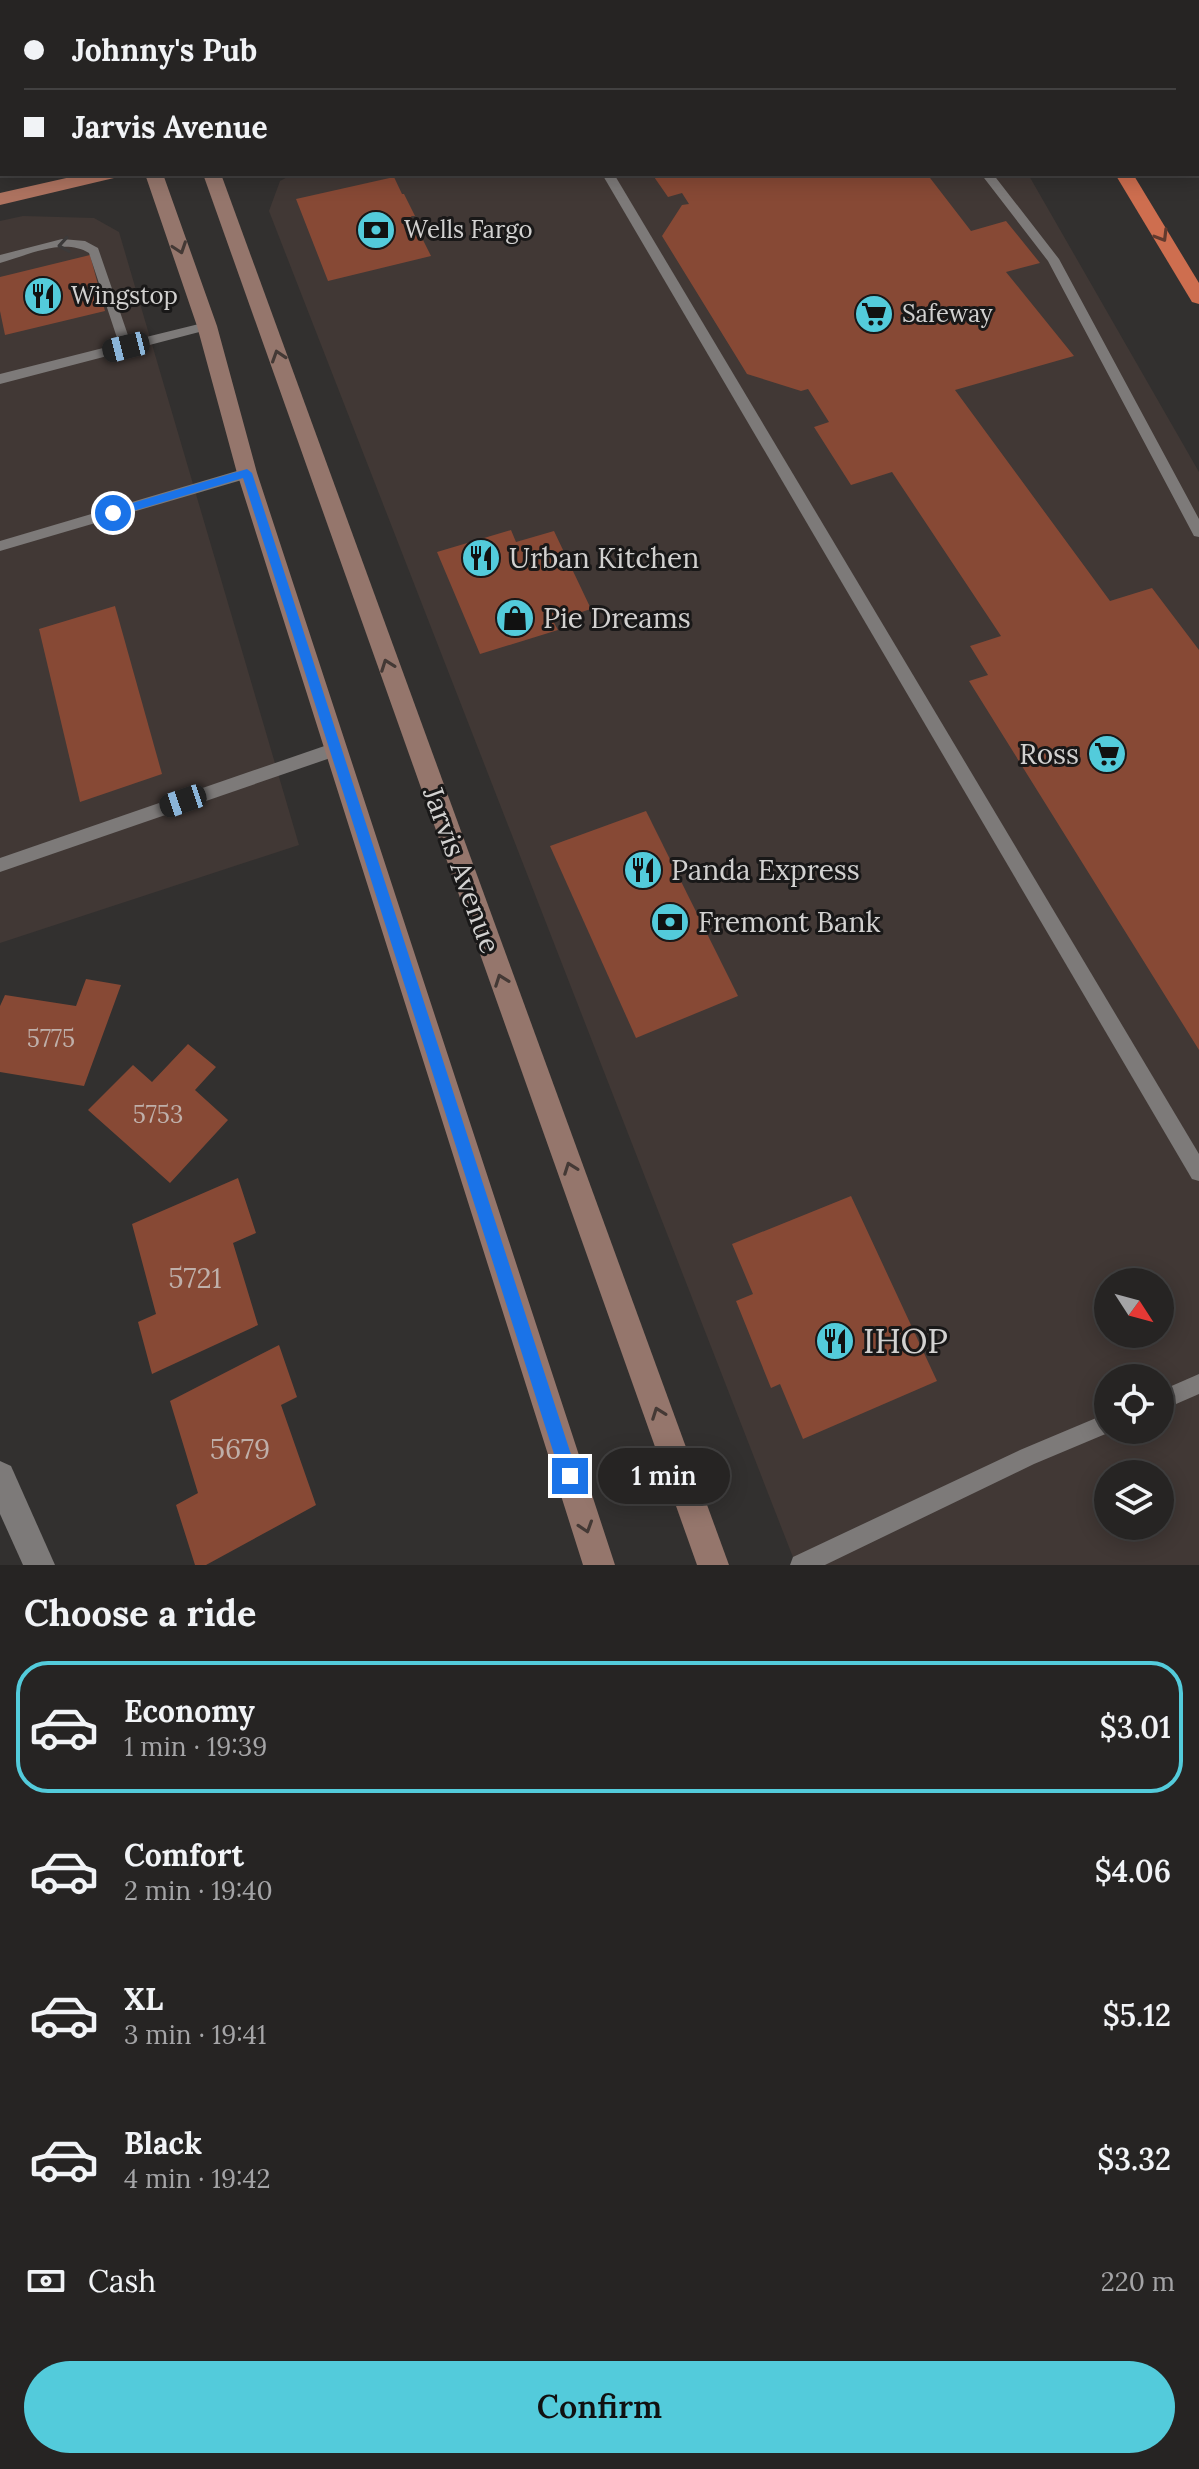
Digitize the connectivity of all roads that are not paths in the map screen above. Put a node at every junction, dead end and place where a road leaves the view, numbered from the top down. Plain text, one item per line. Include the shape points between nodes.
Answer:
1 (99, 176) edge
2 (155, 176) edge
3 (213, 176) edge
4 (609, 176) edge
5 (989, 176) edge
6 (1125, 176) edge
7 (0, 199) edge
8 (0, 259) edge
9 (1199, 298) edge
10 (207, 326) junction
11 (126, 347) junction
12 (0, 360) edge
13 (3, 379) edge
14 (247, 473) junction
15 (1199, 532) edge
16 (0, 546) edge
17 (336, 749) junction
18 (0, 865) edge
19 (1199, 1172) edge
20 (1199, 1384) edge
21 (1174, 1395) edge
22 (1094, 1429) edge
23 (0, 1477) edge
24 (39, 1565) edge
25 (599, 1565) edge
26 (713, 1565) edge
27 (801, 1565) edge

1 - 7 main road
2 -> 10 street
26 -> 3 street, Jarvis Avenue
4 - 19 lane
5 - 15 lane via 1053,259
6 -> 9 highway
11 -> 8 lane via 90,247 68,243
10 - 11 lane
10 - 14 street
11 - 13 lane
12 - 13 lane
14 - 16 lane
14 - 17 street
17 - 18 lane
17 -> 25 street
20 - 21 lane
22 - 27 lane
23 - 24 street

